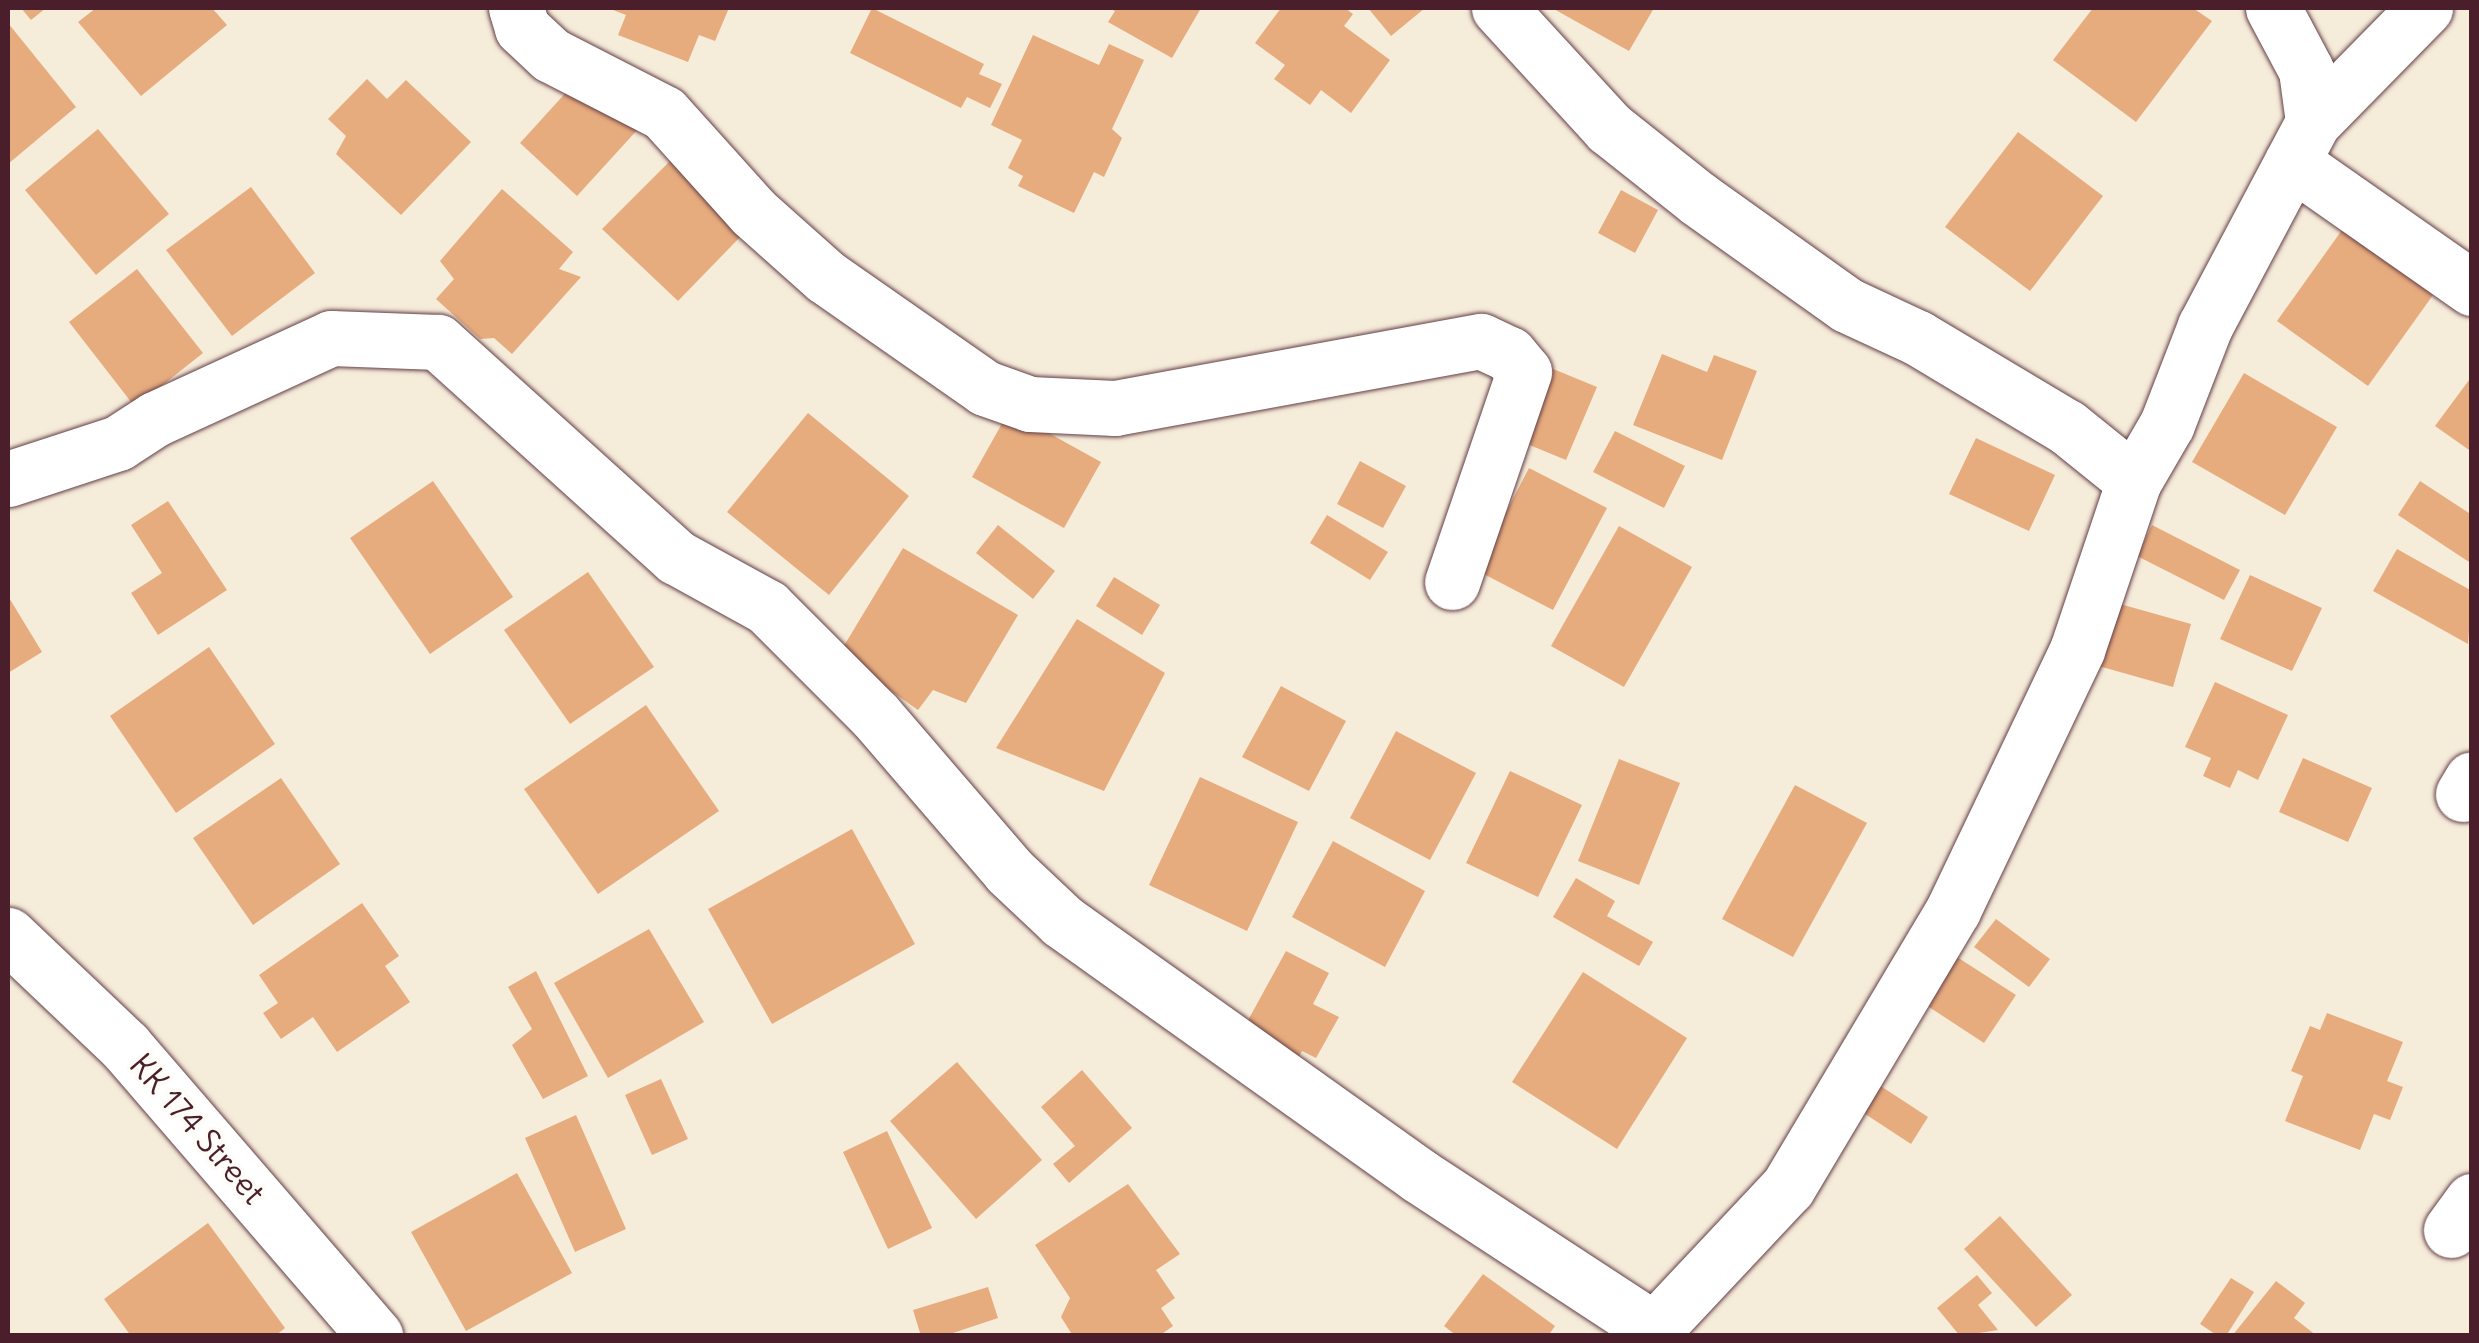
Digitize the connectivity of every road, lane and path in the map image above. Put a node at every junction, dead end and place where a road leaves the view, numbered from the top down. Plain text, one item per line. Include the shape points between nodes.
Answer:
1 (516, 8) edge
2 (1499, 8) edge
3 (2274, 8) edge
4 (2425, 8) edge
5 (2302, 142) junction
6 (2472, 288) edge
7 (8, 479) edge
8 (2134, 482) junction
9 (1452, 582) dead end
10 (8, 935) edge
11 (1650, 1332) edge
12 (375, 1336) edge

1 - 9 street via 522,28 551,55 664,113 753,212 826,277 1000,394 1030,404 1115,408 1481,341 1509,354 1524,372
2 - 8 street via 1609,128 1697,198 1847,306 1918,338 2066,426
3 - 5 street via 2306,70
4 - 5 street
5 - 6 street
5 - 8 street via 2205,326 2168,424
7 - 11 street via 118,443 155,419 332,338 438,342 676,557 766,608 875,714 1010,871 1062,921
8 - 11 street via 2077,650 1953,910 1788,1187
10 - 12 street, KK 174 Street via 126,1046

